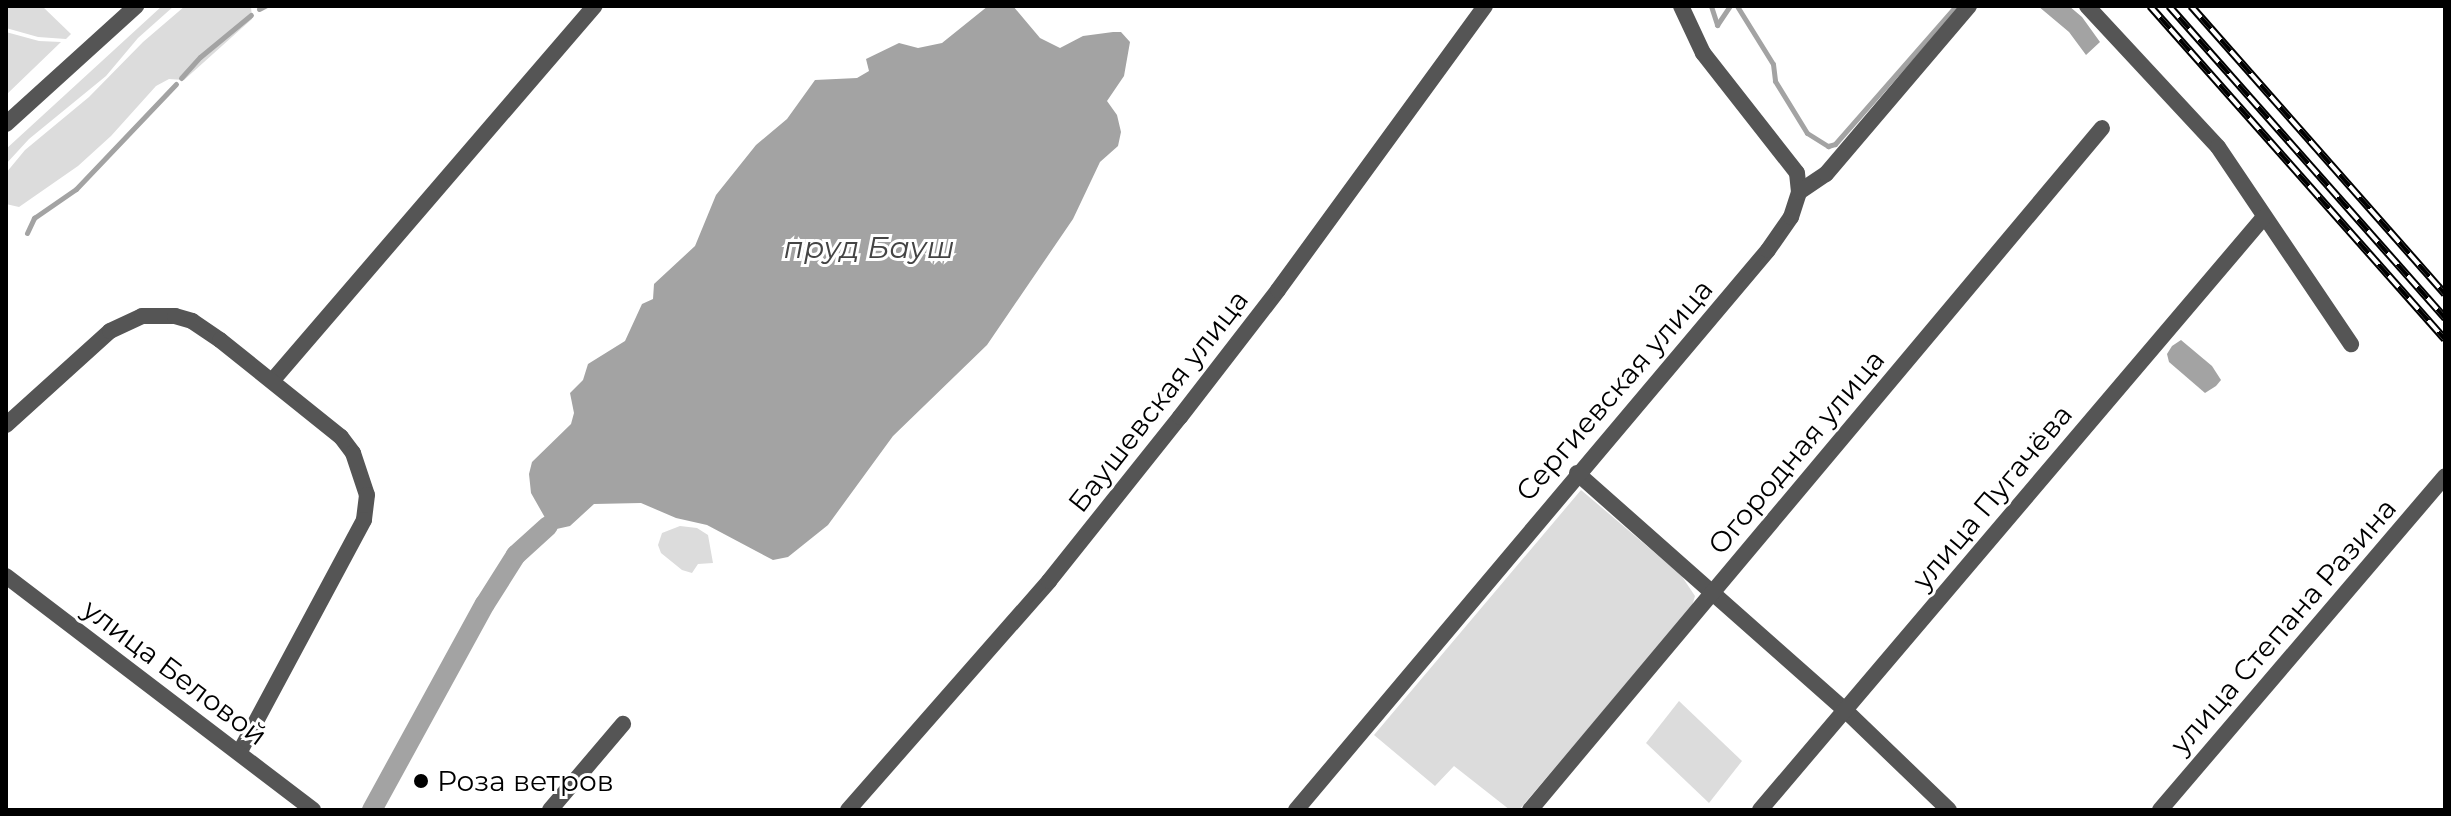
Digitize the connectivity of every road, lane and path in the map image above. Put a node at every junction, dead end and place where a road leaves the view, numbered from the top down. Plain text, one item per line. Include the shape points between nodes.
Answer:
1 (136, 6) edge
2 (595, 6) edge
3 (1485, 6) edge
4 (1681, 6) edge
5 (1969, 6) edge
6 (2087, 6) edge
7 (6, 124) edge
8 (2102, 128) dead end
9 (1799, 192) junction
10 (2264, 217) junction
11 (2351, 344) dead end
12 (272, 381) junction
13 (6, 425) edge
14 (1577, 473) junction
15 (2445, 476) edge
16 (6, 576) edge
17 (1711, 592) junction
18 (1845, 710) junction
19 (623, 724) dead end
20 (239, 753) junction
21 (313, 810) edge
22 (550, 810) edge
23 (848, 810) edge
24 (1296, 810) edge
25 (1530, 810) edge
26 (1760, 810) edge
27 (1949, 810) edge
28 (2160, 810) edge

1 - 7 street
2 - 12 street
3 - 23 street, Баушевская улица via 1180,417 1049,581
4 - 9 street via 1703,53 1797,173
5 - 9 street, Сергиевская улица via 1826,174
6 - 10 street via 2218,147
8 - 17 street, Огородная улица
9 - 14 street, Сергиевская улица via 1791,217 1768,250
10 - 11 street
10 - 18 street, улица Пугачёва
12 - 13 street via 192,321 142,316 110,331
12 - 20 street via 341,437 353,453 367,495 353,544
14 - 17 street
14 - 24 street, Сергиевская улица
15 - 28 street, улица Степана Разина
16 - 20 street, улица Беловой
17 - 18 street
17 - 25 street, Огородная улица
18 - 26 street, улица Пугачёва
18 - 27 street
19 - 22 street
20 - 21 street, улица Беловой

